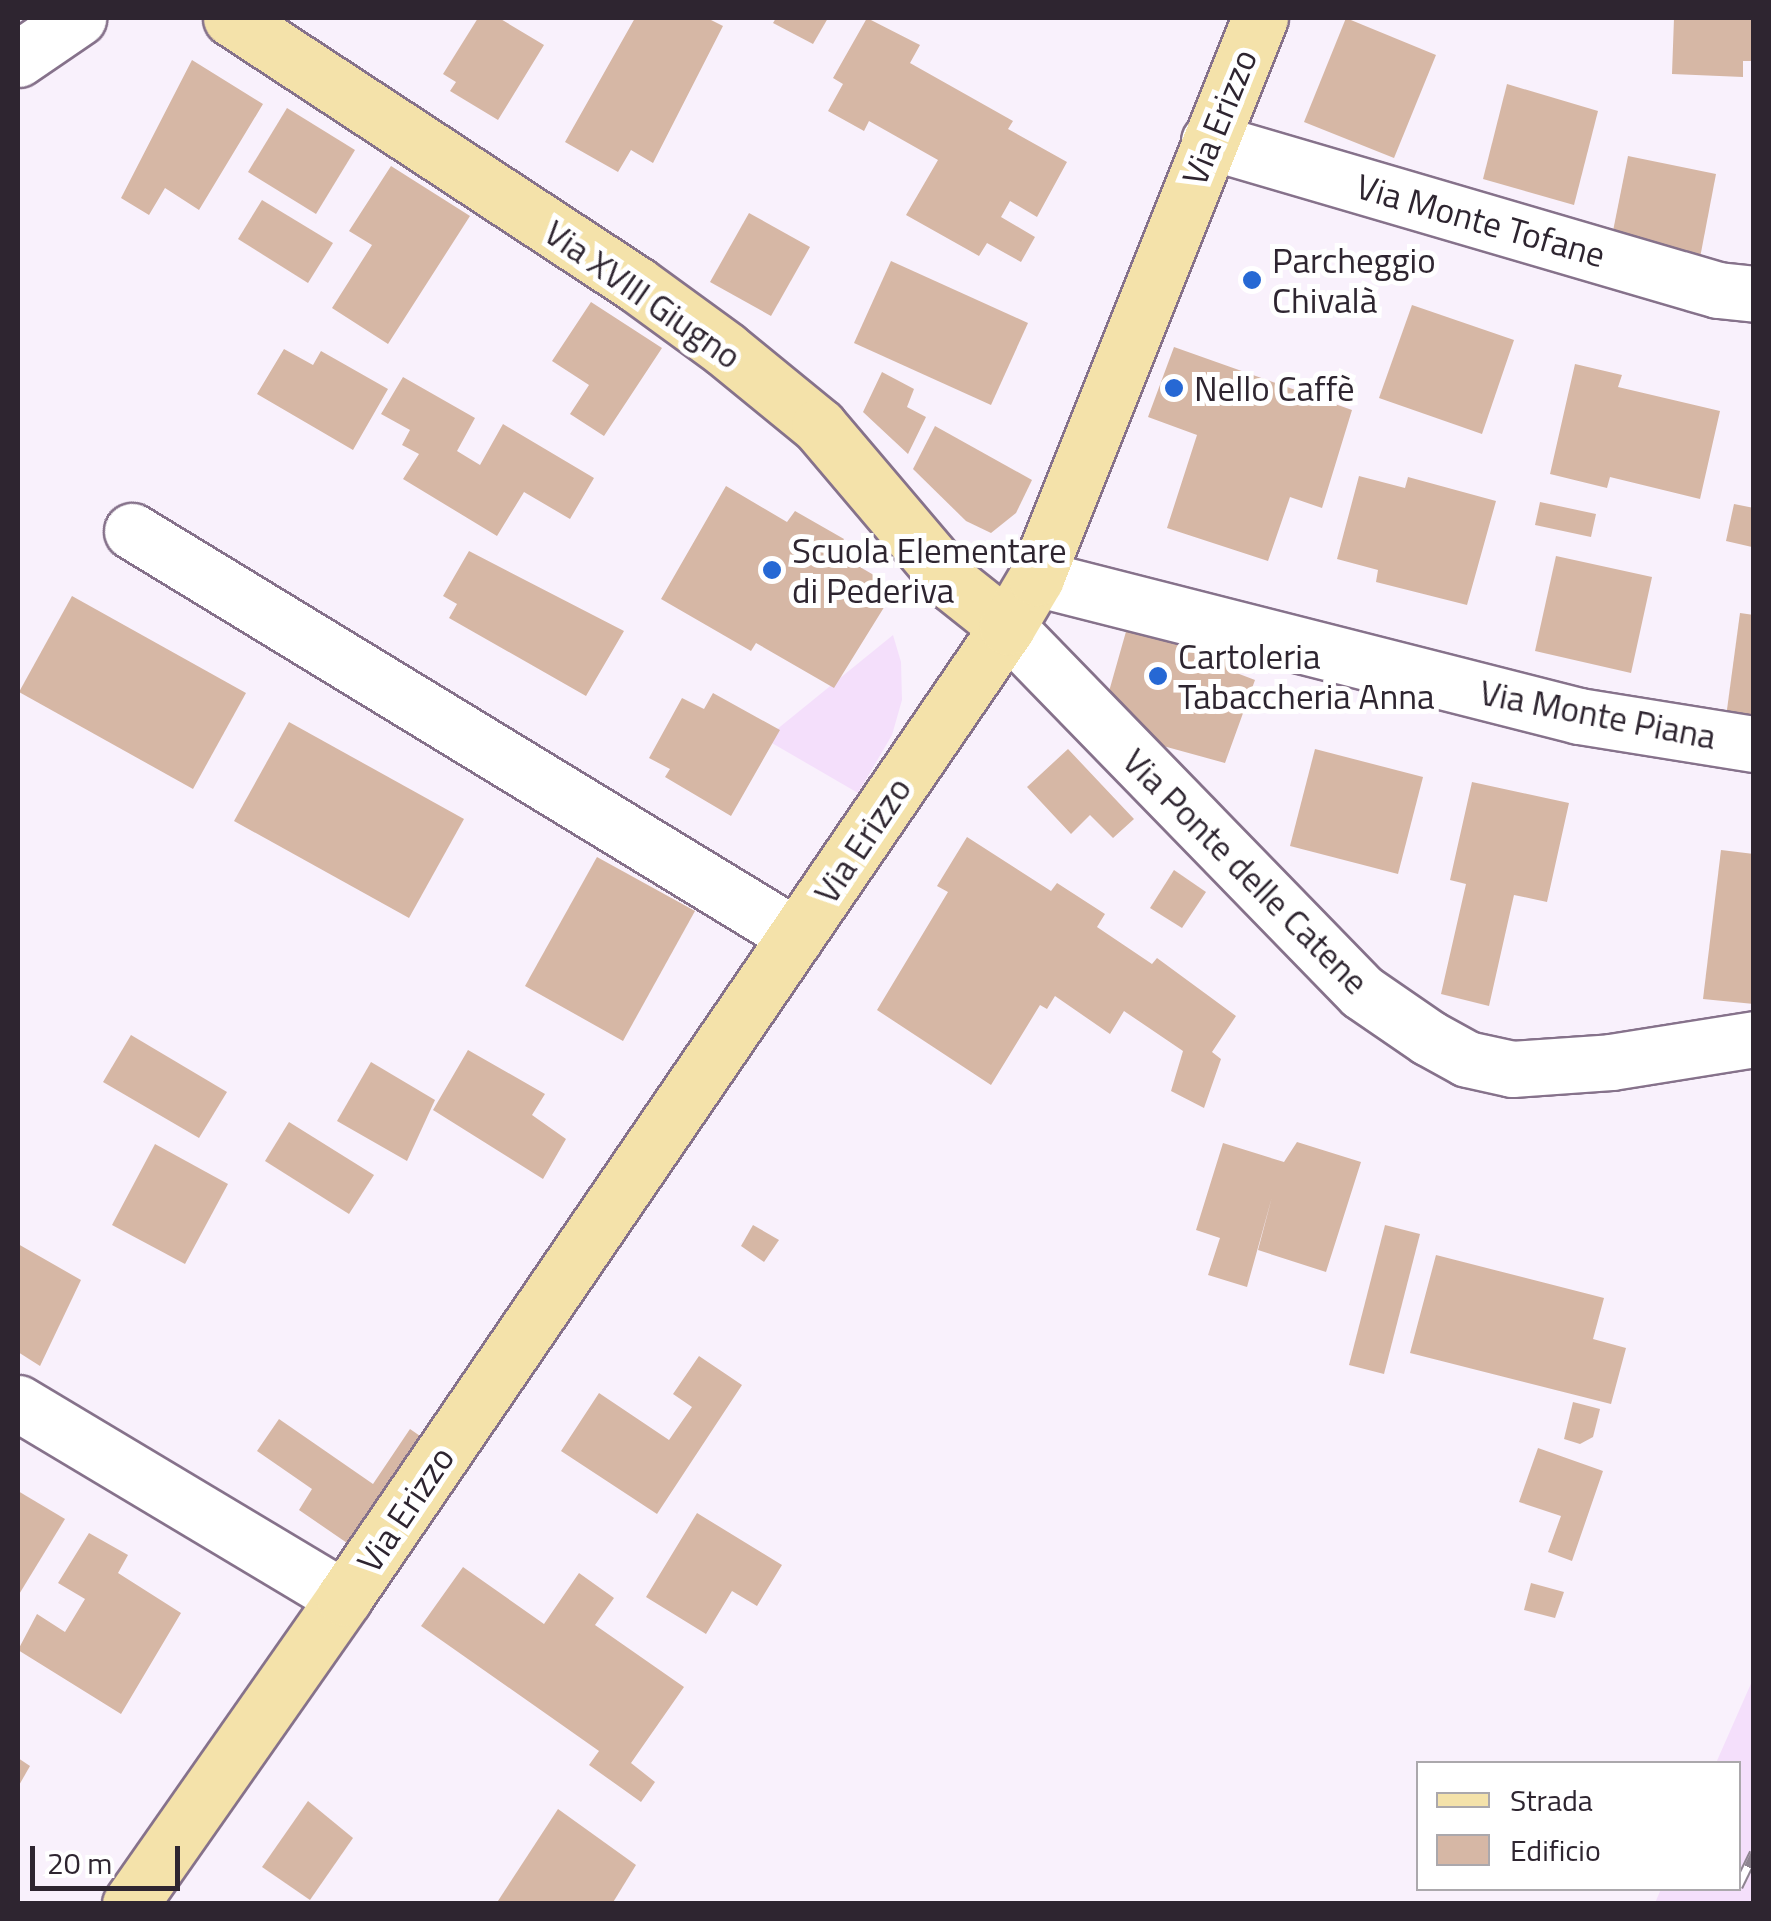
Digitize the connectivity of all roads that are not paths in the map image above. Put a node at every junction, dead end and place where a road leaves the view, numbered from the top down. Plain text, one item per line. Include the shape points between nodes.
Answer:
1 (78, 18) edge
2 (230, 18) edge
3 (1260, 18) edge
4 (18, 59) edge
5 (1209, 141) junction
6 (1754, 294) edge
7 (132, 531) dead end
8 (1036, 578) junction
9 (1007, 627) junction
10 (1754, 744) edge
11 (796, 936) junction
12 (1754, 1039) edge
13 (18, 1403) edge
14 (344, 1598) junction
15 (130, 1904) edge

1 - 4 street
2 - 9 main road, Via XVIII Giugno via 725,349 819,426 953,584
3 - 5 main road, Via Erizzo
5 - 6 street, Via Monte Tofane via 1718,290
5 - 8 main road, Via Erizzo
7 - 11 street
8 - 9 main road, Via Erizzo
8 - 10 street, Via Monte Piana via 1578,716
9 - 11 main road, Via Erizzo
9 - 12 street, Via Ponte delle Catene via 1362,992 1467,1059 1512,1069 1611,1062
11 - 14 main road, Via Erizzo
13 - 14 street, Via Erizzo
14 - 15 main road, Via Erizzo

